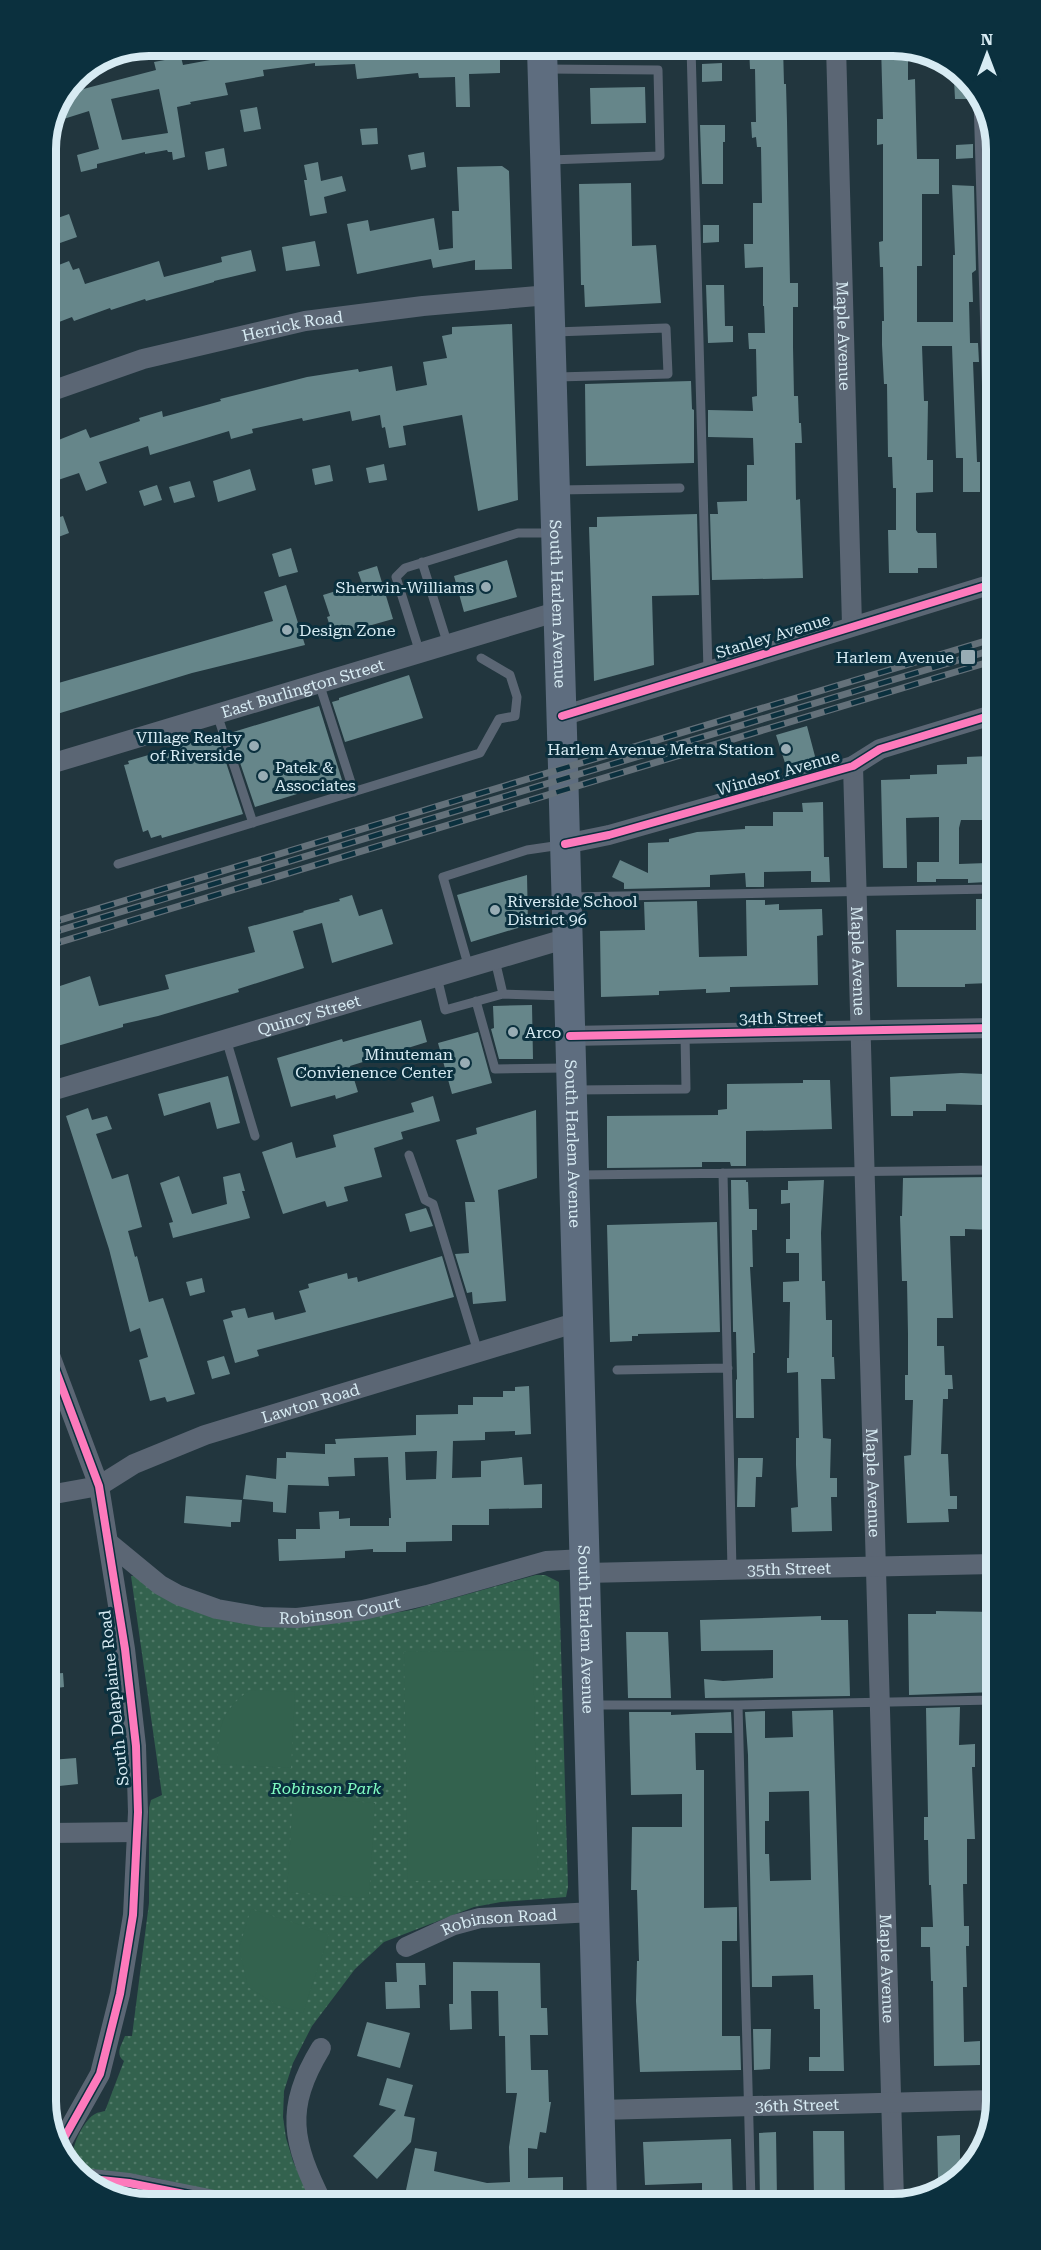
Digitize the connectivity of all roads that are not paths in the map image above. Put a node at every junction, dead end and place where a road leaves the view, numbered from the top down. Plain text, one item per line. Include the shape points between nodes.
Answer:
1 (691, 56) edge
2 (836, 56) edge
3 (542, 59) edge
4 (978, 113) edge
5 (545, 161) junction
6 (549, 295) junction
7 (550, 332) junction
8 (986, 369) edge
9 (552, 378) junction
10 (56, 389) edge
11 (680, 488) dead end
12 (555, 490) junction
13 (556, 533) junction
14 (422, 562) junction
15 (986, 586) edge
16 (559, 611) junction
17 (852, 626) junction
18 (448, 645) junction
19 (420, 653) junction
20 (481, 658) dead end
21 (708, 671) junction
22 (319, 683) junction
23 (217, 714) junction
24 (562, 716) junction
25 (986, 717) edge
26 (56, 762) edge
27 (852, 766) junction
28 (354, 792) junction
29 (253, 823) junction
30 (565, 844) junction
31 (118, 864) dead end
32 (986, 889) edge
33 (856, 892) junction
34 (567, 897) junction
35 (568, 938) junction
36 (495, 960) junction
37 (468, 968) junction
38 (437, 977) junction
39 (503, 994) junction
40 (569, 996) junction
41 (476, 1002) junction
42 (986, 1028) edge
43 (860, 1030) junction
44 (685, 1034) junction
45 (570, 1036) junction
46 (226, 1039) junction
47 (572, 1079) junction
48 (56, 1090) edge
49 (255, 1136) dead end
50 (410, 1155) dead end
51 (986, 1170) edge
52 (864, 1172) junction
53 (723, 1173) junction
54 (574, 1175) junction
55 (578, 1322) junction
56 (478, 1352) junction
57 (728, 1368) junction
58 (616, 1370) dead end
59 (56, 1371) edge
60 (99, 1486) junction
61 (56, 1494) edge
62 (109, 1543) junction
63 (986, 1564) edge
64 (585, 1566) junction
65 (875, 1567) junction
66 (732, 1570) junction
67 (986, 1700) edge
68 (879, 1703) junction
69 (588, 1705) junction
70 (738, 1705) junction
71 (137, 1832) junction
72 (56, 1833) edge
73 (594, 1912) junction
74 (406, 1947) dead end
75 (321, 2048) dead end
76 (986, 2100) edge
77 (891, 2103) junction
78 (749, 2106) junction
79 (599, 2110) junction
80 (63, 2139) edge
81 (99, 2180) edge
82 (184, 2194) edge
83 (318, 2194) edge
84 (602, 2194) edge
85 (751, 2194) edge
86 (894, 2194) edge

1 - 21 lane
2 - 17 street, Maple Avenue
3 - 5 main road, South Harlem Avenue
3 - 5 lane via 658,70 660,156
4 - 8 lane
5 - 6 main road, South Harlem Avenue
6 - 7 main road, South Harlem Avenue
6 - 10 street, Herrick Road via 304,321 143,359
7 - 9 main road, South Harlem Avenue
7 - 9 lane via 666,328 668,374
9 - 12 main road, South Harlem Avenue
11 - 12 lane
12 - 13 main road, South Harlem Avenue
13 - 14 lane via 518,533
13 - 16 main road, South Harlem Avenue
14 - 18 lane
14 - 19 lane via 405,568 396,577
15 - 17 street, Stanley Avenue
16 - 18 street, East Burlington Street
16 - 24 main road, South Harlem Avenue
17 - 21 street, Stanley Avenue
18 - 19 street, East Burlington Street
19 - 22 street, East Burlington Street
20 - 28 lane via 510,675 517,697 515,716 499,719 480,753
21 - 24 street, Stanley Avenue
22 - 23 street, East Burlington Street
22 - 28 lane
23 - 26 street, East Burlington Street
23 - 29 lane
24 - 30 main road, South Harlem Avenue
25 - 27 street, Windsor Avenue via 880,749
27 - 30 street, Windsor Avenue
27 - 33 street, Maple Avenue
28 - 29 lane
29 - 31 lane
30 - 34 main road, South Harlem Avenue
30 - 37 lane via 527,850 443,877
32 - 33 lane
33 - 34 lane
33 - 43 street, Maple Avenue
34 - 35 main road, South Harlem Avenue
35 - 36 street, Quincy Street
35 - 40 main road, South Harlem Avenue
36 - 37 street, Quincy Street
36 - 39 lane
37 - 38 street, Quincy Street
38 - 41 lane via 445,1010
38 - 46 street, Quincy Street
39 - 40 lane
39 - 41 lane
40 - 45 main road, South Harlem Avenue
41 - 47 lane via 495,1069
42 - 43 street, 34th Street
43 - 44 street, 34th Street
43 - 52 street, Maple Avenue
44 - 45 street, 34th Street
44 - 47 lane via 686,1089
45 - 47 main road, South Harlem Avenue
46 - 48 street, Quincy Street
46 - 49 lane
47 - 54 main road, South Harlem Avenue
50 - 56 lane via 425,1200 433,1204
51 - 52 lane
52 - 53 lane
52 - 65 street, Maple Avenue
53 - 54 lane
53 - 57 lane
54 - 55 main road, South Harlem Avenue
55 - 56 street, Lawton Road
55 - 64 main road, South Harlem Avenue
56 - 60 street, Lawton Road via 205,1435 134,1464
57 - 58 lane
57 - 66 lane
59 - 60 street, South Delaplaine Road
60 - 61 street, Lawton Road
60 - 62 street, South Delaplaine Road
62 - 64 street, Robinson Court via 178,1595 217,1609 262,1617 297,1618 363,1610 546,1560
62 - 71 street, South Delaplaine Road via 136,1746
63 - 65 street, 35th Street
64 - 66 street, 35th Street
64 - 69 main road, South Harlem Avenue
65 - 66 street, 35th Street
65 - 68 street, Maple Avenue
67 - 68 lane
68 - 70 lane
68 - 77 street, Maple Avenue
69 - 70 lane
69 - 73 main road, South Harlem Avenue
70 - 78 lane
71 - 72 street
71 - 80 street, South Delaplaine Road via 133,1916 120,1994 100,2074
73 - 74 street, Robinson Road via 480,1918
73 - 79 main road, South Harlem Avenue
75 - 83 street via 303,2085 295,2125 300,2153
76 - 77 street, 36th Street
77 - 78 street, 36th Street
77 - 86 street, Maple Avenue
78 - 79 street, 36th Street
78 - 85 lane
79 - 84 main road, South Harlem Avenue
81 - 82 street

